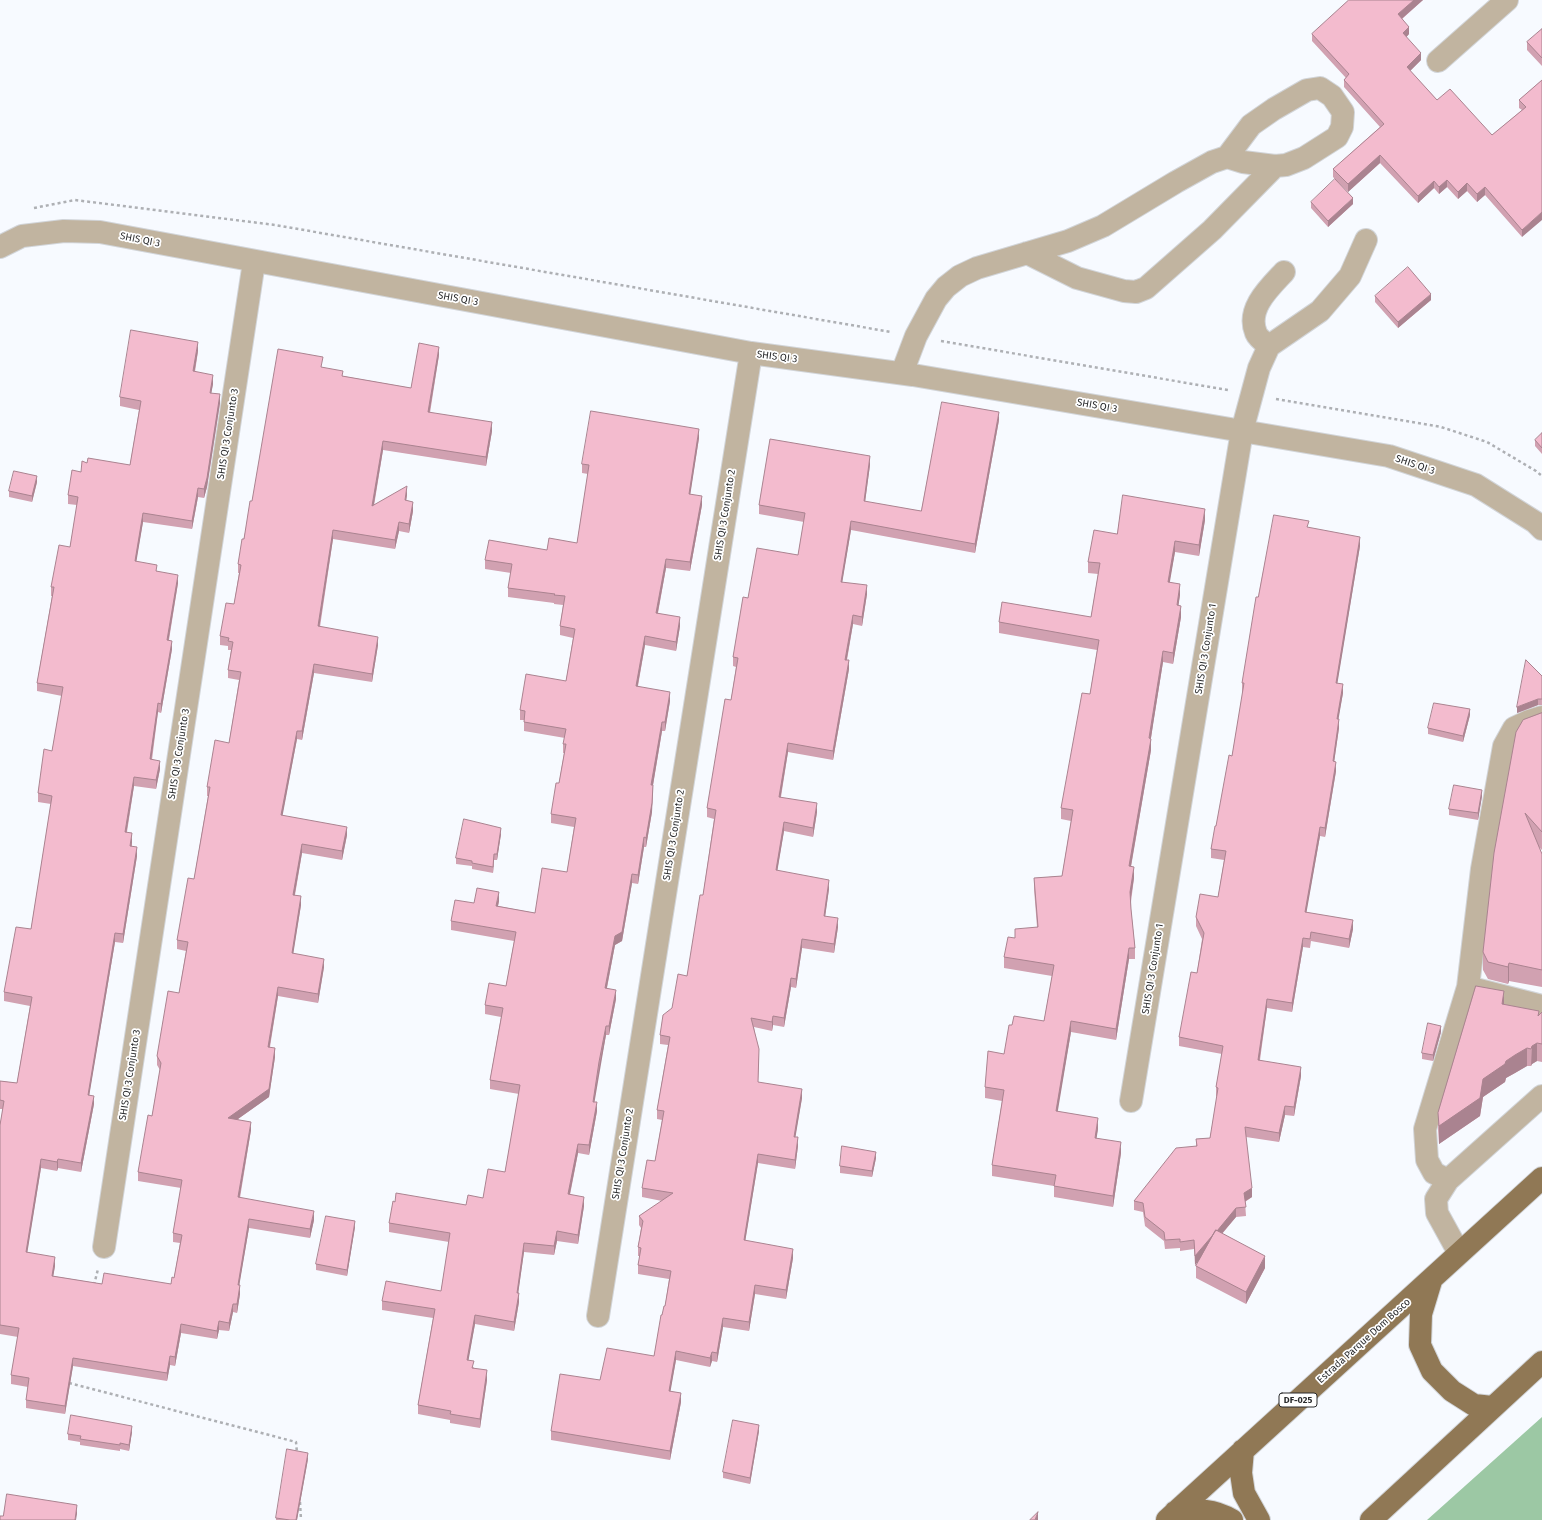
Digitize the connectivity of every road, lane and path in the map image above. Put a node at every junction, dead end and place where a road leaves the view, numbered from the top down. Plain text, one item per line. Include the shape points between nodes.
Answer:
1 (1507, 0) edge
2 (1438, 61) dead end
3 (1227, 156) junction
4 (1274, 166) junction
5 (32, 209) dead end
6 (1366, 240) dead end
7 (0, 247) edge
8 (1027, 253) junction
9 (254, 262) junction
10 (1284, 272) dead end
11 (916, 336) junction
12 (1269, 346) junction
13 (751, 353) junction
14 (902, 373) junction
15 (1252, 394) junction
16 (1242, 431) junction
17 (1542, 476) edge
18 (1542, 529) edge
19 (1542, 717) edge
20 (1468, 987) junction
21 (1542, 1006) edge
22 (1542, 1096) edge
23 (1131, 1101) dead end
24 (1542, 1178) edge
25 (1448, 1180) junction
26 (104, 1247) joint
27 (1459, 1253) junction
28 (1431, 1281) junction
29 (94, 1285) edge
30 (598, 1316) dead end
31 (1542, 1362) edge
32 (71, 1376) edge
33 (1492, 1407) junction
34 (1243, 1450) junction
35 (297, 1457) edge
36 (300, 1496) edge
37 (1171, 1516) edge
38 (301, 1520) edge
39 (1232, 1520) edge
40 (1259, 1520) edge
41 (1371, 1520) edge

1 - 2 street
3 - 4 street via 1243,162
3 - 4 street via 1252,125 1307,90 1320,88 1332,96 1343,112 1342,126 1337,137 1304,158 1286,165
3 - 8 street via 1176,182 1103,226 1068,241
4 - 8 street via 1212,230 1146,288 1136,292 1077,278
5 - 11 path via 76,200 275,225
6 - 12 street via 1350,276 1320,311
7 - 9 street, SHIS QI 3 via 22,236 64,231 100,232
8 - 11 street via 977,268 960,276 936,299
9 - 13 street, SHIS QI 3
9 - 26 street, SHIS QI 3 Conjunto 3
10 - 12 street via 1256,305 1256,334
11 - 14 street
11 - 15 path
12 - 15 street, SHIS QI 3 Conjunto 1 via 1259,368
13 - 14 street, SHIS QI 3
13 - 30 street, SHIS QI 3 Conjunto 2
14 - 16 street, SHIS QI 3
15 - 16 street, SHIS QI 3 Conjunto 1
15 - 17 path via 1441,427 1487,442
16 - 18 street, SHIS QI 3 via 1389,456 1476,485
16 - 23 street, SHIS QI 3 Conjunto 1
19 - 20 street via 1514,728 1504,746 1482,869
20 - 21 street
20 - 25 street via 1425,1128 1427,1160 1434,1173
22 - 25 street
24 - 27 main road, Estrada Parque Dom Bosco / DF-025
25 - 27 street via 1436,1199 1437,1213
26 - 29 path
27 - 28 main road, Estrada Parque Dom Bosco / DF-025
28 - 33 main road via 1421,1314 1420,1344 1432,1371 1452,1391 1474,1405
28 - 34 main road, Estrada Parque Dom Bosco / DF-025
31 - 33 main road
32 - 35 path via 69,1384 296,1442
33 - 41 main road
34 - 37 main road, Estrada Parque Dom Bosco / DF-025
34 - 40 main road via 1241,1473 1244,1493
36 - 38 path
37 - 39 main road via 1203,1510 1222,1514

